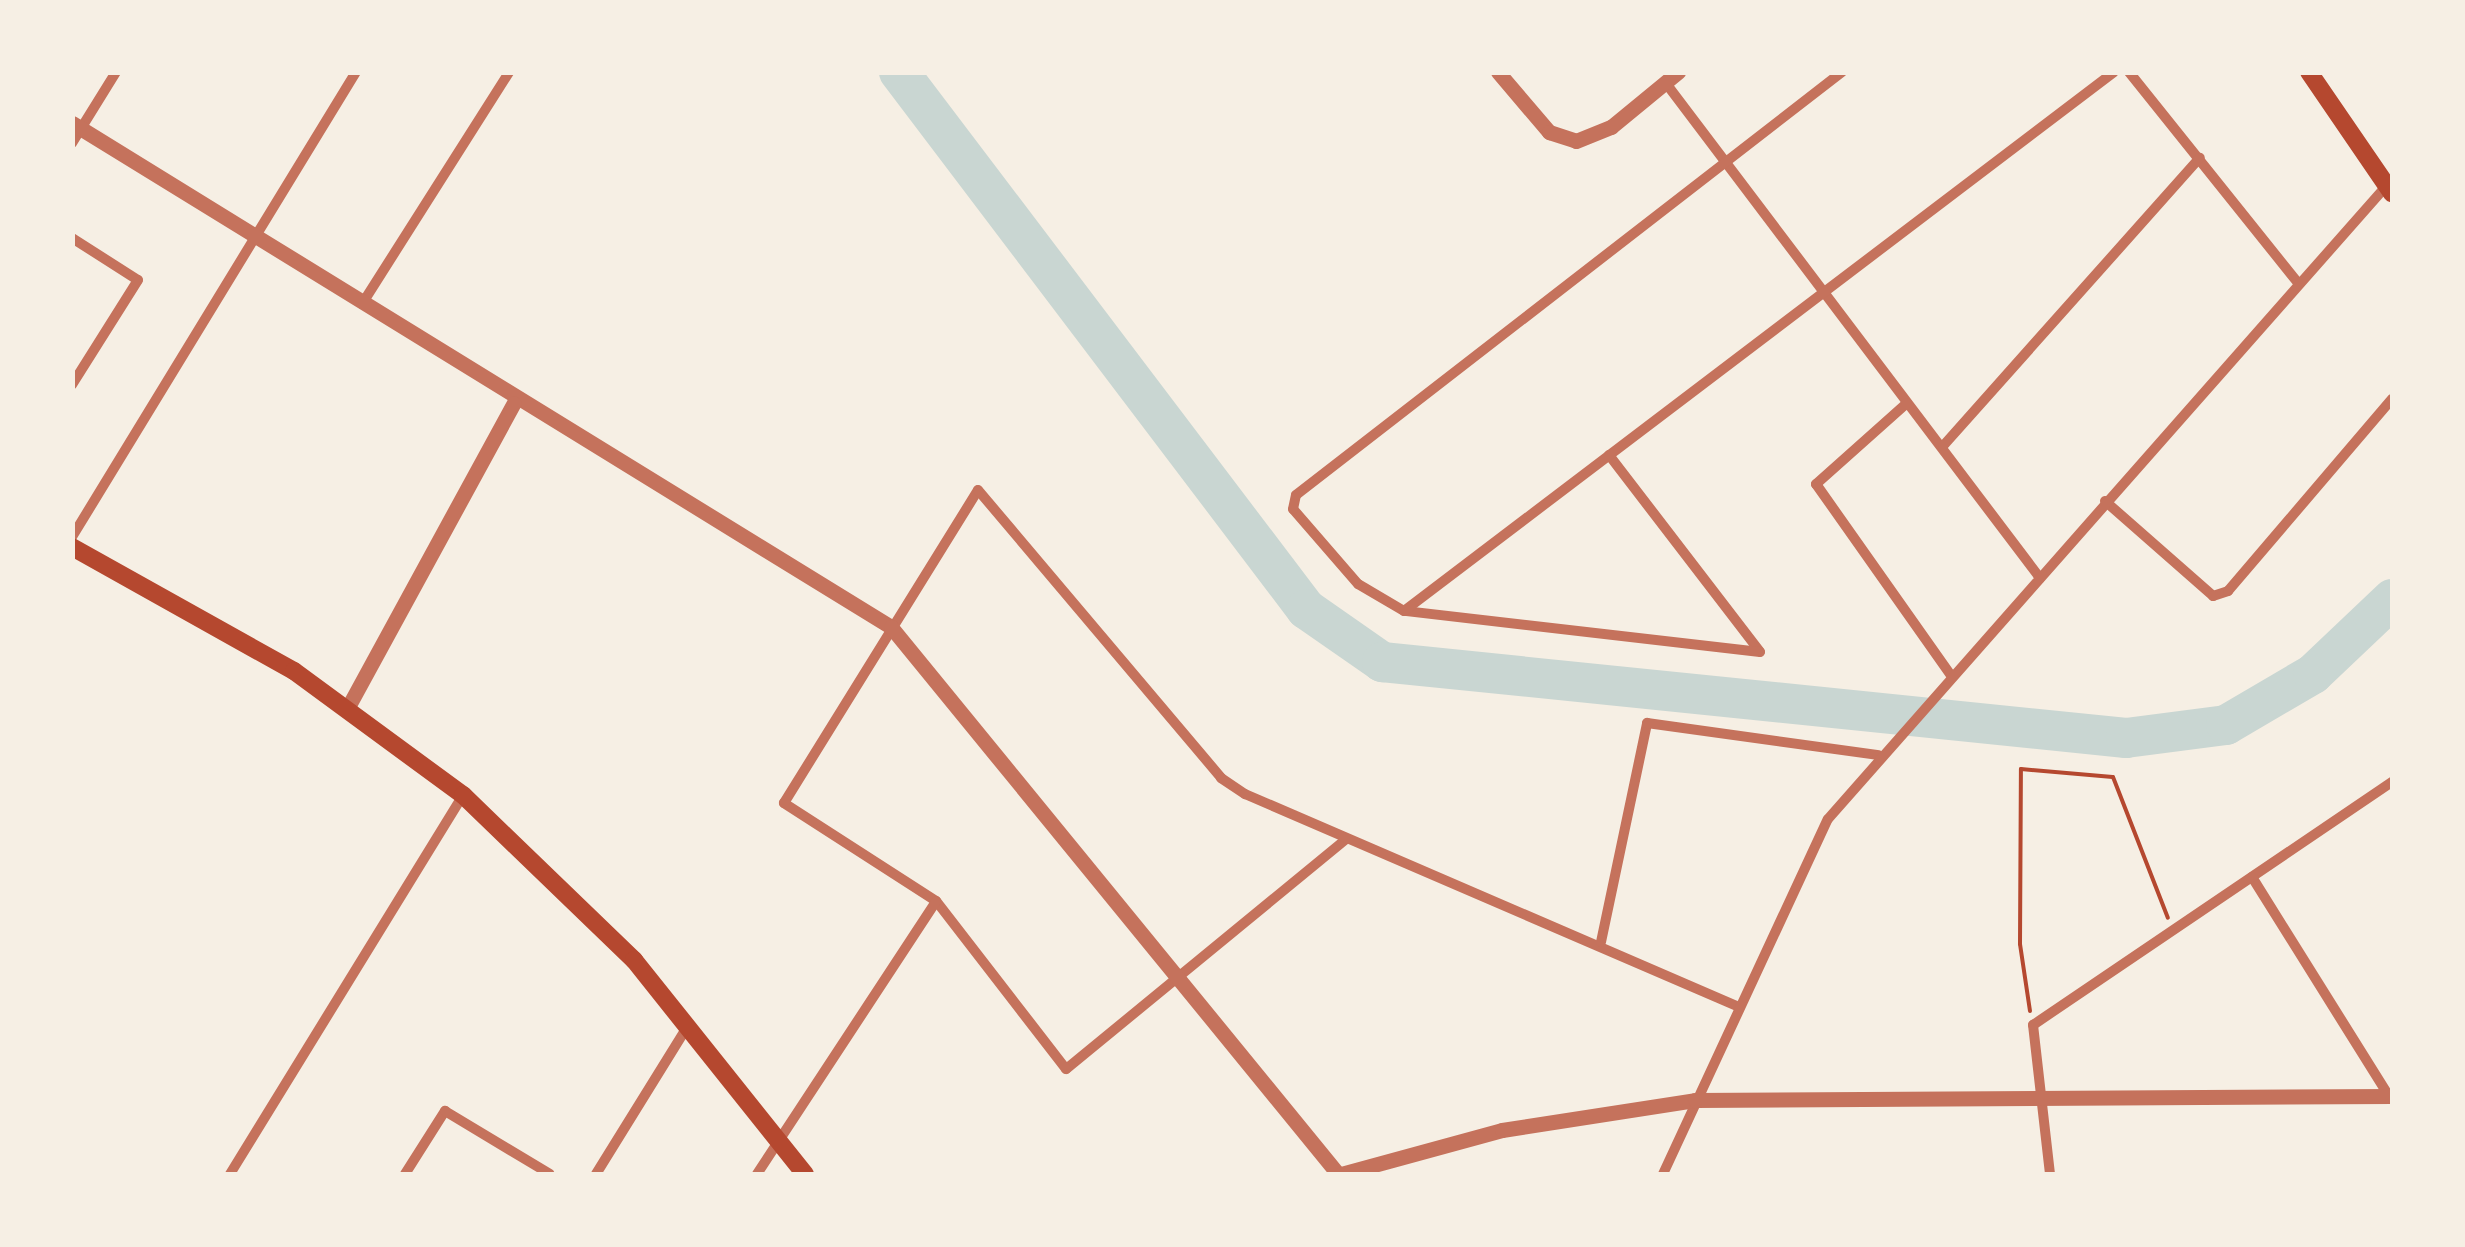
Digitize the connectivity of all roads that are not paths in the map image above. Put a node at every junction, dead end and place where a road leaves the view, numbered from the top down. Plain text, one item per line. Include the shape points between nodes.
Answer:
1 (116, 72) edge
2 (356, 72) edge
3 (509, 72) edge
4 (1498, 72) edge
5 (1842, 72) edge
6 (2114, 72) edge
7 (2129, 72) edge
8 (2309, 72) edge
9 (1671, 77) edge
10 (76, 132) edge
11 (2200, 158) junction
12 (1723, 160) junction
13 (2391, 186) edge
14 (252, 236) junction
15 (72, 238) edge
16 (2298, 283) junction
17 (1825, 291) junction
18 (361, 306) junction
19 (72, 385) edge
20 (2392, 400) edge
21 (514, 403) junction
22 (1907, 403) junction
23 (1943, 446) junction
24 (1610, 455) junction
25 (2105, 501) junction
26 (72, 537) edge
27 (72, 547) edge
28 (2040, 578) junction
29 (1404, 612) junction
30 (891, 626) junction
31 (1948, 681) junction
32 (348, 706) junction
33 (1879, 755) junction
34 (2392, 782) edge
35 (462, 795) junction
36 (1346, 840) junction
37 (2252, 877) junction
38 (936, 901) junction
39 (1601, 942) junction
40 (1178, 979) junction
41 (1740, 1006) junction
42 (690, 1024) junction
43 (2390, 1096) edge
44 (1696, 1100) junction
45 (2044, 1101) junction
46 (780, 1137) junction
47 (230, 1174) edge
48 (405, 1174) edge
49 (550, 1174) edge
50 (596, 1174) edge
51 (758, 1174) edge
52 (805, 1174) edge
53 (1340, 1174) edge
54 (1664, 1174) edge
55 (2050, 1174) edge

1 - 10 street
2 - 14 street
3 - 18 street
4 - 9 street via 1549,132 1576,141 1611,127
5 - 12 street
6 - 17 street
7 - 11 street
8 - 13 main road
9 - 12 street
10 - 14 street
11 - 16 street
11 - 23 street
12 - 17 street
12 - 29 street via 1296,495 1299,522 1333,560
13 - 16 street
14 - 18 street
14 - 26 street
15 - 19 street via 138,280
16 - 25 street
17 - 22 street
17 - 24 street
18 - 21 street
20 - 25 street via 2228,591 2213,596
21 - 30 street
21 - 32 street
22 - 23 street
22 - 31 street via 1816,484
23 - 28 street
24 - 29 street
24 - 29 street via 1760,652
25 - 28 street
27 - 32 main road
28 - 31 street
30 - 36 street via 978,490 1221,778
30 - 38 street via 784,802
30 - 40 street
31 - 33 street
32 - 35 main road
33 - 39 street via 1647,723
33 - 41 street via 1828,819
34 - 37 street
35 - 42 main road via 576,898
35 - 47 street
36 - 39 street
36 - 40 street
37 - 43 street
37 - 45 street via 2033,1025
38 - 40 street via 1066,1069
38 - 46 street
39 - 41 street
40 - 53 street
41 - 44 street
42 - 46 main road
42 - 50 street
43 - 45 street
44 - 45 street
44 - 53 street via 1502,1130
44 - 54 street
45 - 55 street
46 - 51 street
46 - 52 main road
48 - 49 street via 446,1112

